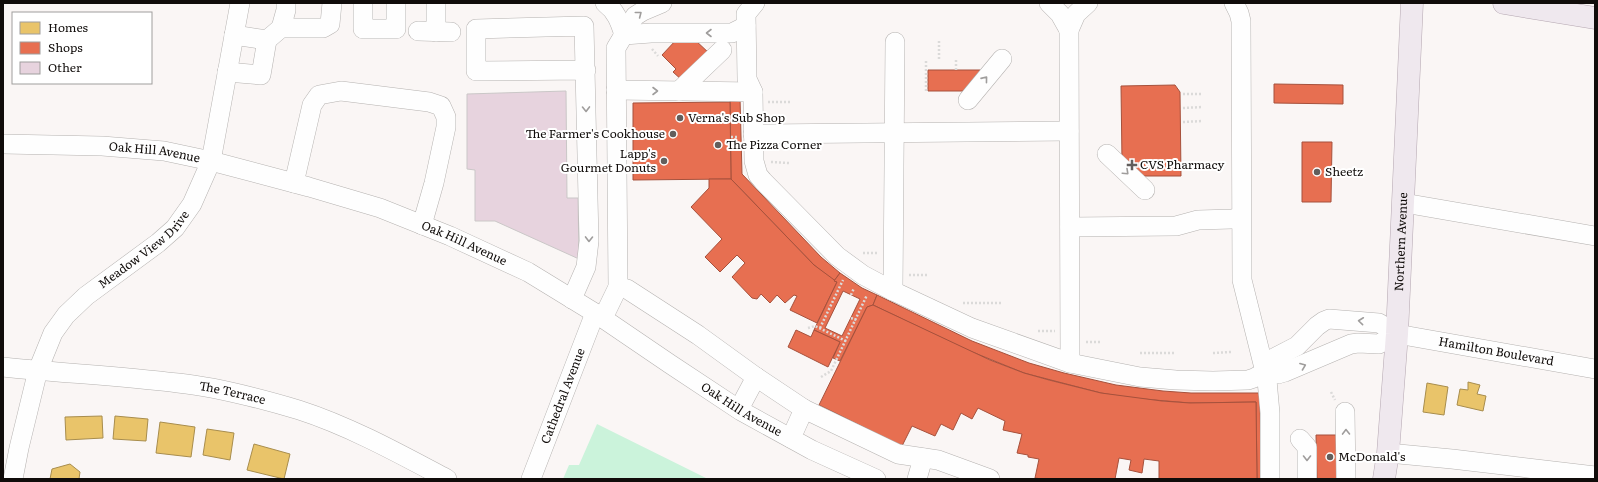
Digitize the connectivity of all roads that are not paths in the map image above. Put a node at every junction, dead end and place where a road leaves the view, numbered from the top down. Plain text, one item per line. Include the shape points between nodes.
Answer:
1 (240, 3) edge
2 (286, 3) edge
3 (332, 3) edge
4 (363, 3) edge
5 (396, 3) edge
6 (436, 3) edge
7 (605, 3) edge
8 (662, 3) edge
9 (755, 3) edge
10 (760, 3) edge
11 (1049, 3) edge
12 (1088, 3) edge
13 (1234, 3) edge
14 (1412, 3) edge
15 (1504, 3) edge
16 (1595, 18) edge
17 (746, 26) junction
18 (1069, 30) junction
19 (278, 32) junction
20 (435, 32) dead end
21 (234, 35) junction
22 (620, 42) junction
23 (895, 42) dead end
24 (585, 48) junction
25 (722, 50) dead end
26 (1002, 59) dead end
27 (586, 70) junction
28 (227, 72) junction
29 (616, 90) junction
30 (679, 91) junction
31 (753, 92) junction
32 (968, 100) dead end
33 (1069, 131) junction
34 (894, 132) junction
35 (745, 135) junction
36 (3, 144) edge
37 (1108, 154) dead end
38 (211, 161) junction
39 (294, 183) junction
40 (1145, 190) dead end
41 (1404, 203) junction
42 (1241, 217) junction
43 (422, 225) junction
44 (1070, 227) junction
45 (1595, 236) edge
46 (618, 287) junction
47 (893, 291) junction
48 (572, 299) junction
49 (599, 315) junction
50 (1397, 334) junction
51 (1070, 363) junction
52 (3, 367) edge
53 (1595, 369) edge
54 (38, 370) junction
55 (1266, 372) junction
56 (756, 377) junction
57 (738, 409) junction
58 (804, 409) junction
59 (1345, 412) dead end
60 (791, 438) junction
61 (1300, 439) dead end
62 (1388, 453) junction
63 (923, 458) junction
64 (1595, 476) edge
65 (13, 479) edge
66 (446, 479) edge
67 (530, 479) edge
68 (876, 479) edge
69 (917, 479) edge
70 (990, 479) edge
71 (1270, 479) edge
72 (1307, 479) edge
73 (1346, 479) edge
74 (1384, 479) edge

1 - 21 street, Meadow View Drive
2 - 19 street
3 - 19 street via 330,24 323,28
4 - 5 street via 363,29 396,29
6 - 20 street
7 - 22 street via 615,12
22 -> 8 street via 635,16
9 - 17 street via 746,14
10 - 31 street via 759,80
11 - 18 street via 1060,14
12 - 18 street via 1076,14
13 - 42 street via 1239,13 1241,38
14 - 41 main road, Northern Avenue
15 - 16 main road
17 -> 22 street via 732,33 651,33
17 - 31 street via 747,79
18 - 33 street
19 - 21 street
19 - 28 street via 261,75
21 - 28 street, Meadow View Drive
22 - 24 street
22 - 29 street
23 - 34 street
24 - 27 street
24 - 27 street via 584,26 476,29 476,71
25 - 30 street
32 -> 26 street
27 -> 48 street via 589,242 586,267
28 - 38 street, Meadow View Drive
29 -> 30 street
29 - 46 street
30 - 31 street
31 - 35 street
33 - 34 street
33 - 44 street
34 - 35 street
34 - 47 street
35 - 47 street via 760,177 827,247 850,266
36 - 38 street, Oak Hill Avenue via 164,151
37 -> 40 street
38 - 39 street, Oak Hill Avenue
38 - 54 street, Meadow View Drive via 192,204 175,228 86,296 66,315 53,333
39 - 43 street, Oak Hill Avenue via 380,208
39 - 43 street via 312,105 319,95 341,91 429,102 441,106 446,117 446,127
41 - 45 street
41 - 50 main road, Northern Avenue
42 - 44 street via 1198,220 1176,226
42 - 55 street via 1243,285
43 - 48 street, Oak Hill Avenue via 528,272
44 - 51 street
46 - 49 street, Cathedral Avenue
46 - 56 street via 627,289 698,335
47 - 51 street via 972,328
48 - 49 street, Oak Hill Avenue
49 - 57 street, Oak Hill Avenue
49 - 67 street, Cathedral Avenue
50 - 53 street, Hamilton Boulevard
55 -> 50 street via 1278,374 1351,344 1379,344
50 -> 55 street via 1379,323 1329,319 1317,326 1298,346 1274,358
50 - 62 main road, Northern Avenue
51 - 55 street via 1140,377 1176,380 1248,380
52 - 54 street, The Terrace
54 - 65 street, Meadow View Drive
54 - 66 street, The Terrace via 179,383 233,393 299,410 403,455
55 - 71 street via 1270,413
56 - 57 street
56 - 58 street
57 - 60 street, Oak Hill Avenue
58 - 60 street
58 - 63 street via 894,452
73 -> 59 street
60 - 68 street, Oak Hill Avenue
61 -> 72 street via 1307,447
62 - 64 street
62 - 74 main road, Northern Avenue
63 - 69 street
63 - 70 street via 942,461

